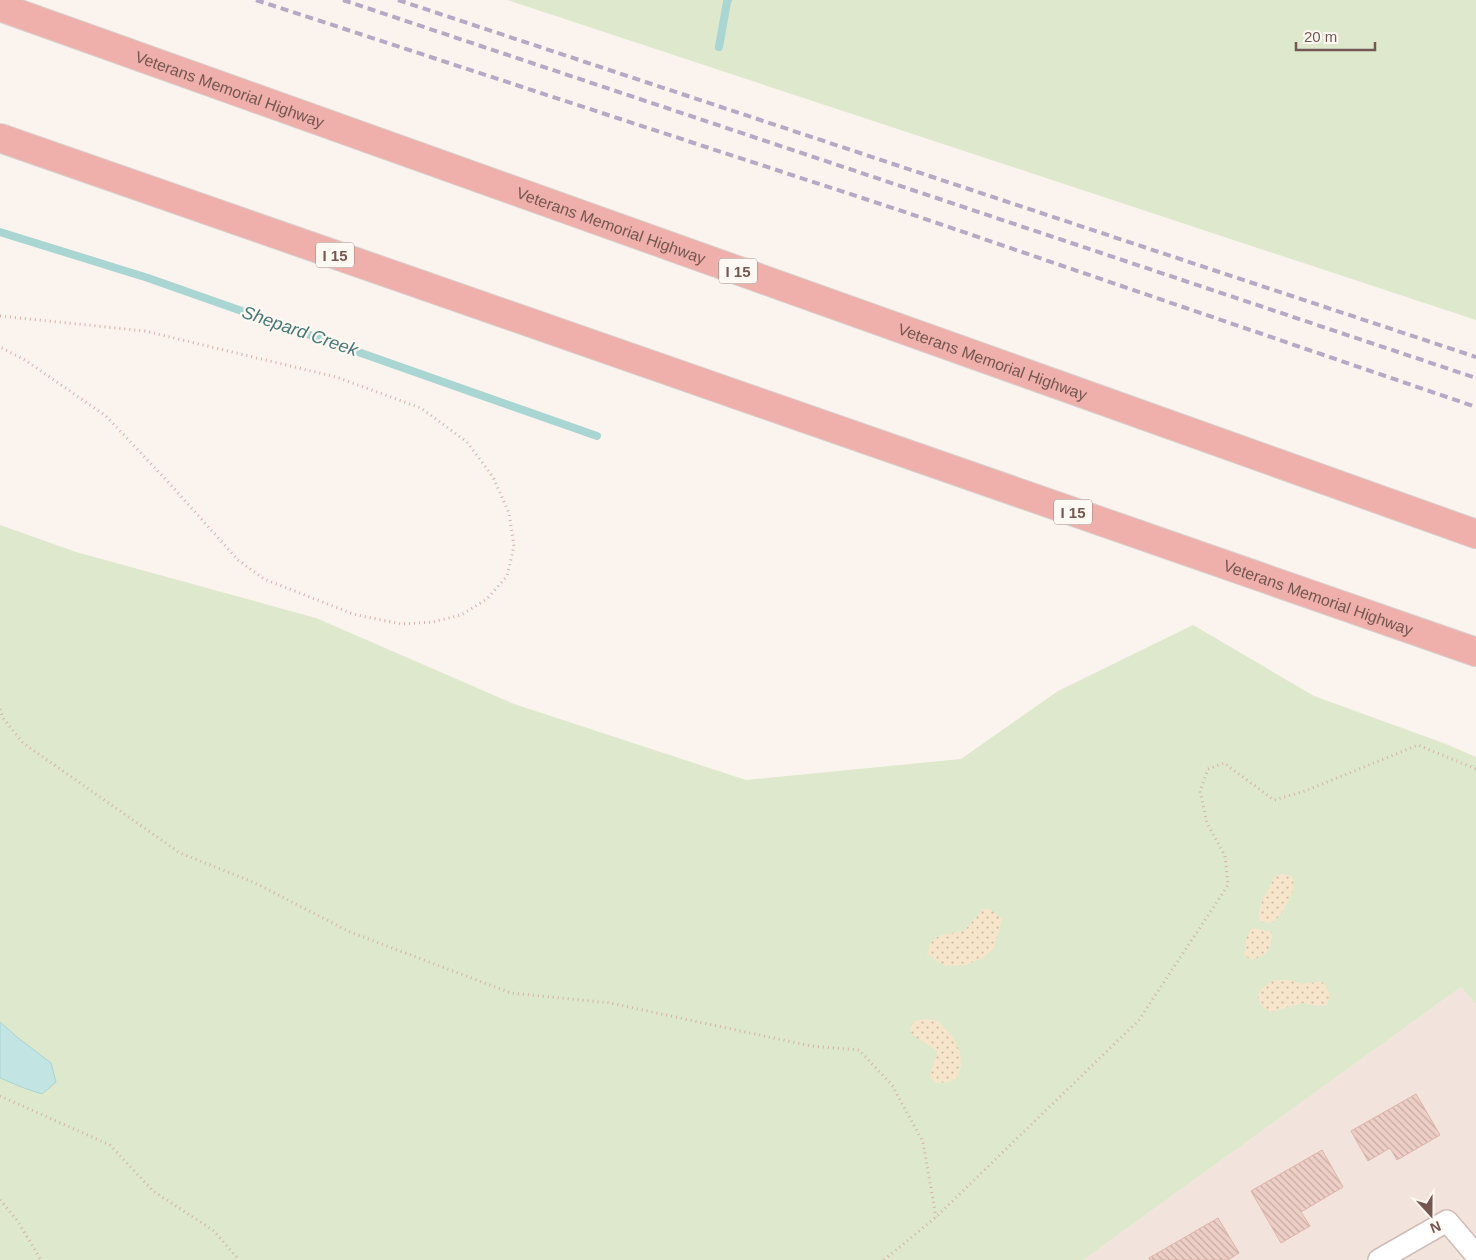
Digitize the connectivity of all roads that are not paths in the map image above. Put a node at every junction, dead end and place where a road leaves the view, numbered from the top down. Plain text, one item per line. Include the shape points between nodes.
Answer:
1 (0, 7) edge
2 (0, 138) edge
3 (1476, 534) edge
4 (1476, 652) edge
5 (1476, 1255) edge
6 (1379, 1260) edge

1 - 3 highway, Veterans Memorial Highway / I 15
2 - 4 highway, Veterans Memorial Highway / I 15
5 - 6 street via 1447,1221

